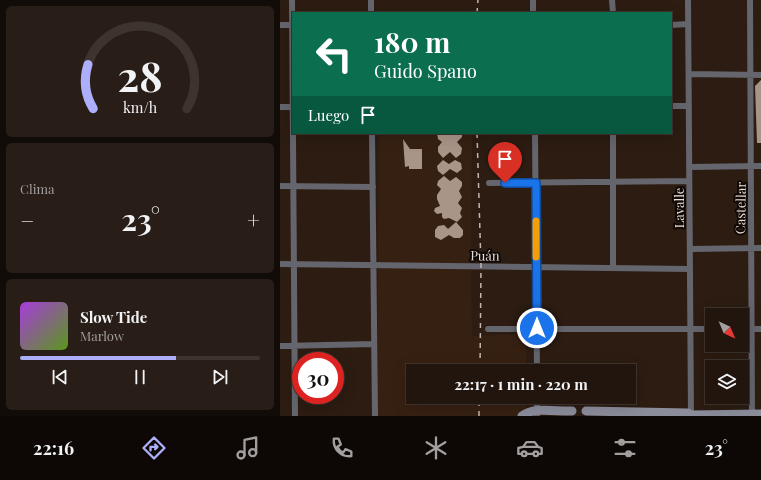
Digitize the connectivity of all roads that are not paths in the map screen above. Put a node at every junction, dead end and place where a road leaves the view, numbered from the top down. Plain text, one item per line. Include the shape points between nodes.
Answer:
1 (292, 0) edge
2 (371, 0) edge
3 (533, 0) edge
4 (612, 0) edge
5 (688, 0) edge
6 (750, 0) edge
7 (292, 12) edge
8 (371, 12) edge
9 (533, 12) edge
10 (613, 12) edge
11 (688, 24) junction
12 (292, 25) edge
13 (672, 25) edge
14 (280, 26) edge
15 (689, 74) junction
16 (751, 75) junction
17 (761, 75) edge
18 (672, 106) edge
19 (689, 106) junction
20 (280, 107) edge
21 (292, 107) edge
22 (293, 134) edge
23 (372, 134) edge
24 (535, 134) edge
25 (613, 134) edge
26 (751, 166) junction
27 (761, 166) edge
28 (689, 167) junction
29 (689, 181) junction
30 (613, 182) junction
31 (489, 183) dead end
32 (536, 183) junction
33 (280, 186) edge
34 (294, 186) junction
35 (373, 187) junction
36 (750, 248) junction
37 (761, 248) edge
38 (690, 249) junction
39 (280, 264) edge
40 (293, 264) junction
41 (373, 264) junction
42 (613, 267) junction
43 (536, 268) junction
44 (689, 268) junction
45 (537, 328) junction
46 (689, 328) junction
47 (705, 328) edge
48 (488, 329) dead end
49 (751, 329) junction
50 (761, 329) edge
51 (374, 344) junction
52 (280, 346) edge
53 (295, 346) junction
54 (537, 364) edge
55 (537, 413) edge
56 (572, 413) edge
57 (587, 414) edge
58 (755, 414) edge
59 (295, 416) edge
60 (375, 416) edge
61 (522, 416) edge
62 (614, 416) edge
63 (690, 416) edge

1 - 7 street
2 - 8 street
3 - 9 street
4 - 10 street
5 - 11 street, Lavalle
6 - 16 street, Castellar
11 - 13 street
11 - 15 street, Lavalle
12 - 14 street
15 - 16 street
15 - 19 street, Lavalle
16 - 17 street
16 - 26 street, Castellar
18 - 19 street
19 - 28 street, Lavalle
20 - 21 street
22 - 34 street
23 - 35 street
24 - 32 street
25 - 30 street
26 - 27 street
26 - 28 street
26 - 36 street, Castellar
28 - 29 street, Lavalle
29 - 30 street
29 - 38 street, Lavalle
30 - 32 street
30 - 42 street
31 - 32 street
32 - 43 street
33 - 34 street
34 - 35 street
34 - 40 street
35 - 41 street
36 - 37 street
36 - 38 street
36 - 49 street, Castellar
38 - 44 street, Lavalle
39 - 40 street, Puán
40 - 41 street, Puán
40 - 53 street
41 - 43 street, Puán
41 - 51 street
42 - 43 street, Puán
42 - 44 street, Puán
43 - 45 street
44 - 46 street, Lavalle
45 - 46 street
45 - 48 street
45 - 54 street
46 - 47 street
46 - 63 street, Lavalle
49 - 50 street
49 - 58 street, Castellar
51 - 53 street
51 - 60 street
52 - 53 street
53 - 59 street
55 - 56 main road
55 - 61 main road via 525,413
56 - 57 main road via 576,407 581,407
57 - 62 main road
57 - 63 main road via 688,413
58 - 63 main road

